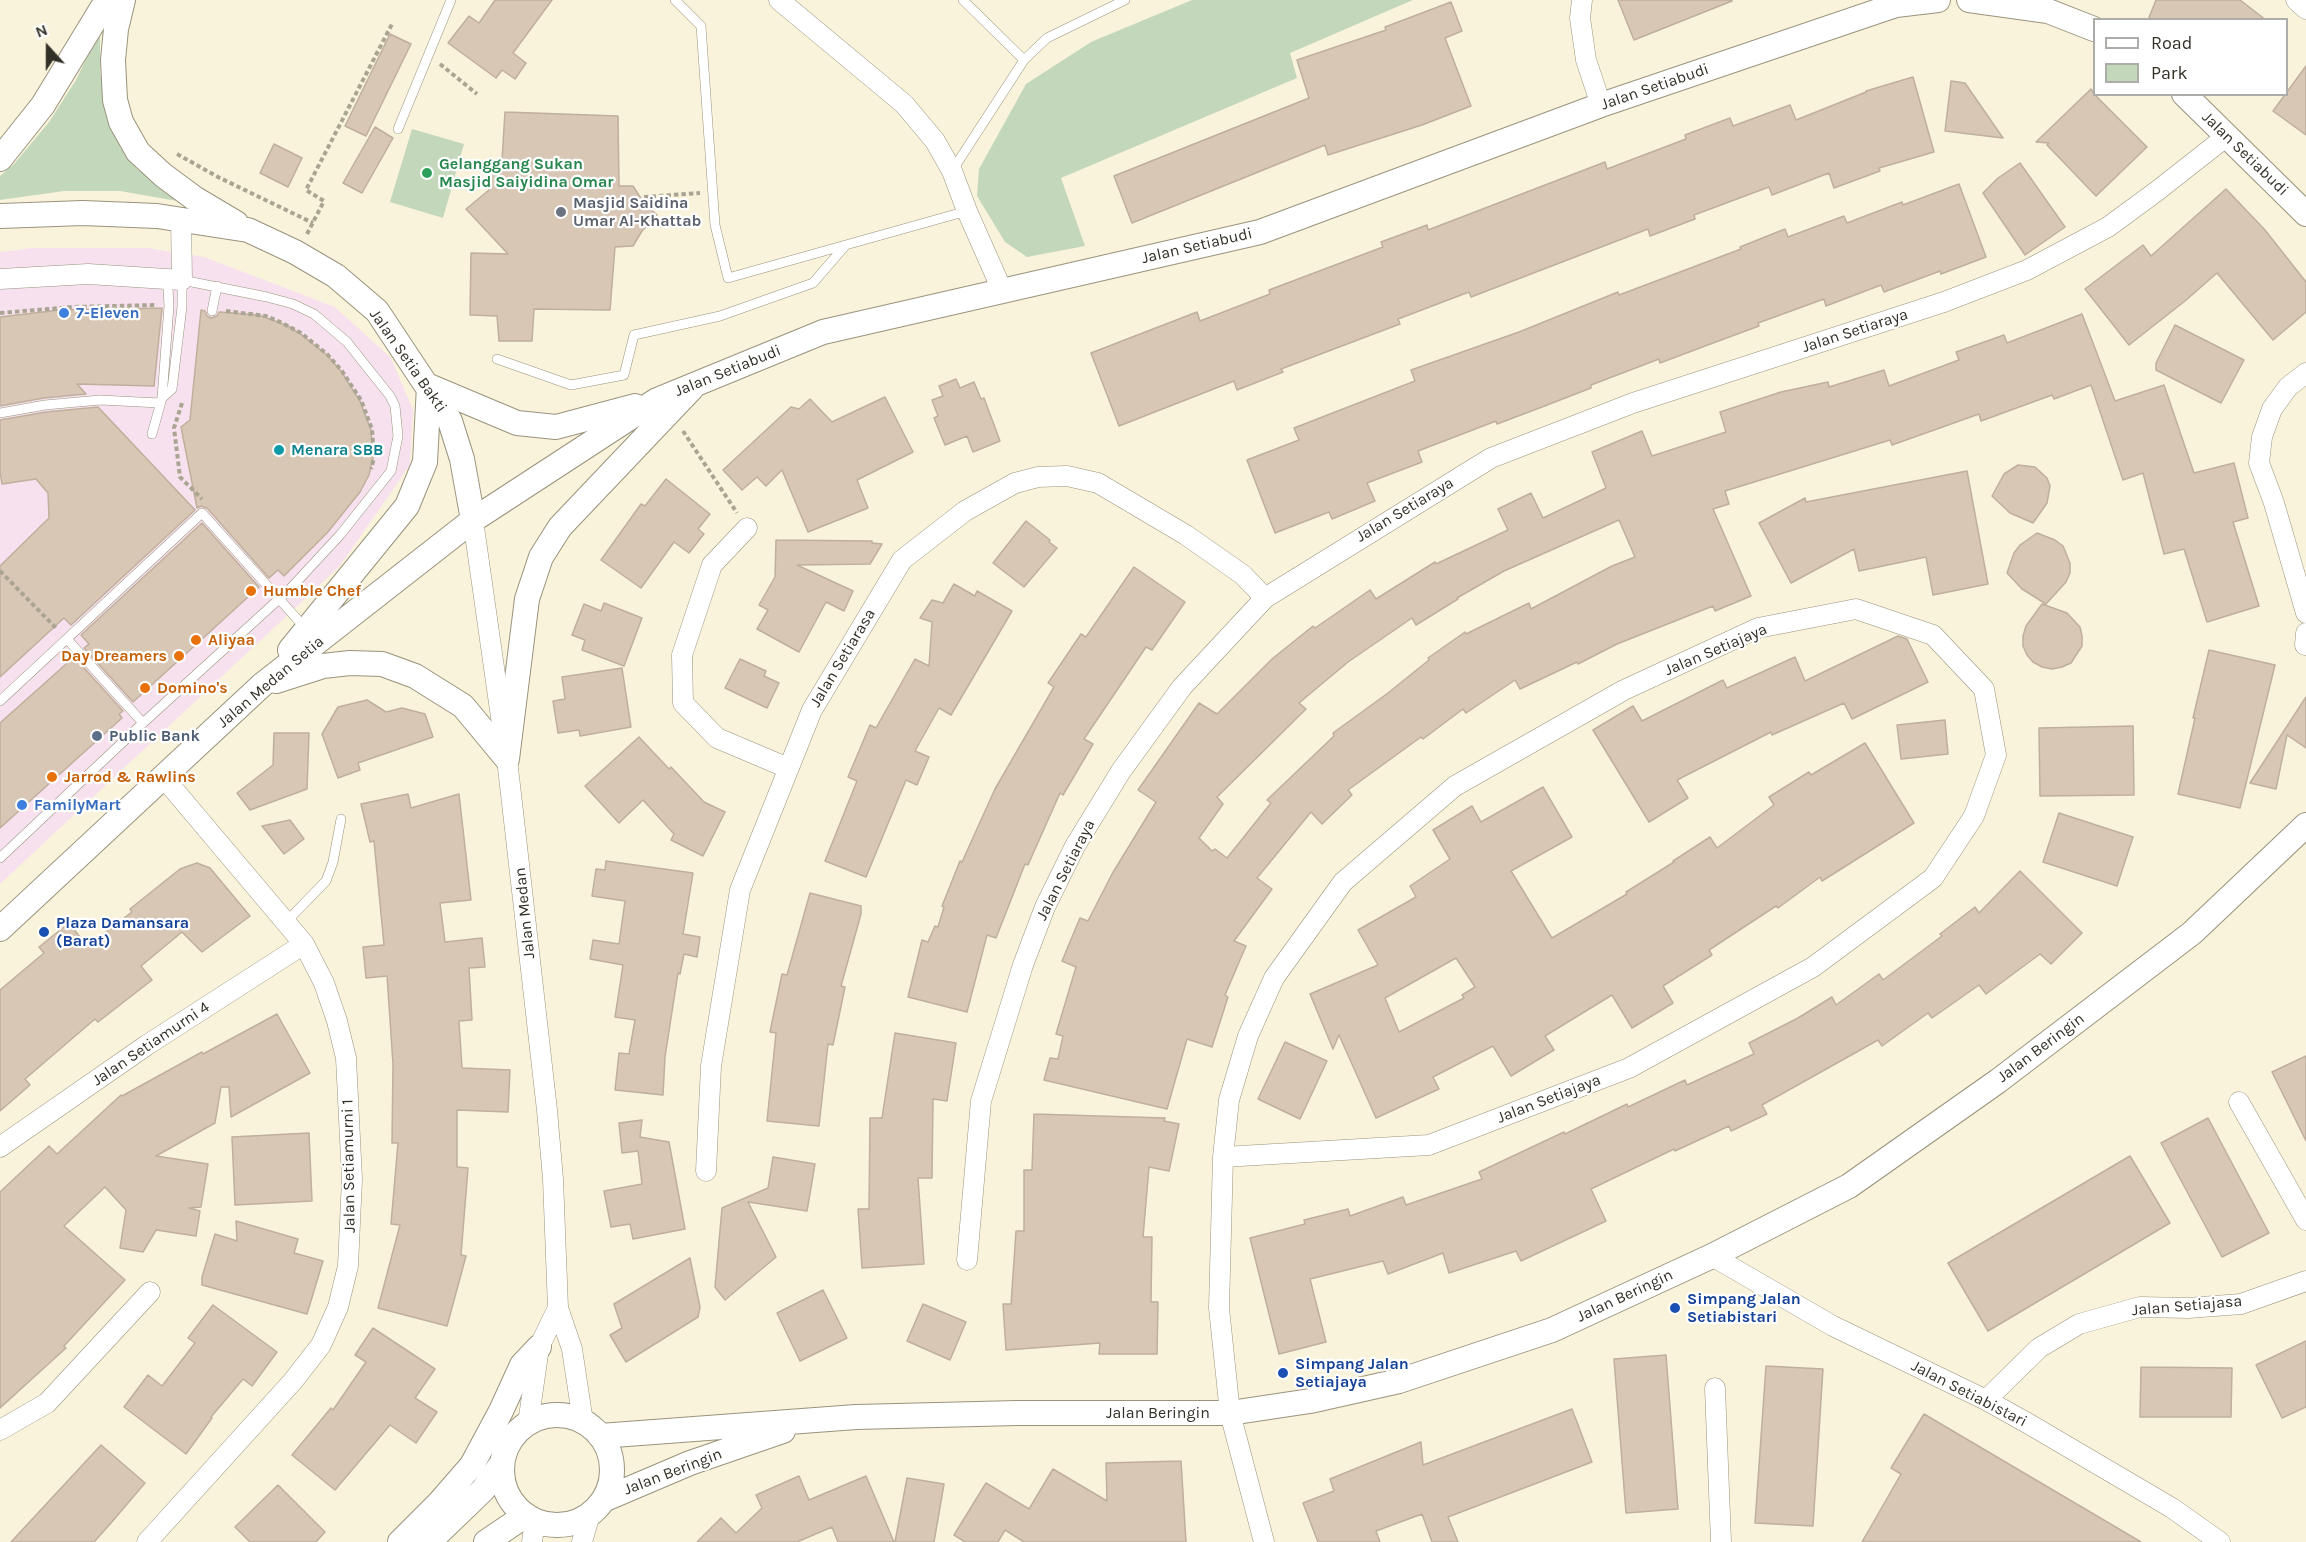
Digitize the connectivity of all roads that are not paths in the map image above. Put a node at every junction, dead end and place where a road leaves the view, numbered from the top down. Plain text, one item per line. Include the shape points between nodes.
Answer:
1 (107, 0) edge
2 (123, 0) edge
3 (451, 0) edge
4 (675, 0) edge
5 (779, 0) edge
6 (963, 0) edge
7 (1125, 0) edge
8 (1582, 0) edge
9 (1938, 0) edge
10 (1969, 0) edge
11 (2296, 0) edge
12 (2306, 9) edge
13 (2093, 29) edge
14 (1024, 60) junction
15 (2186, 96) edge
16 (1600, 105) junction
17 (398, 129) dead end
18 (2227, 136) junction
19 (0, 159) edge
20 (952, 171) junction
21 (967, 211) junction
22 (2306, 214) edge
23 (0, 216) edge
24 (181, 219) junction
25 (248, 230) junction
26 (846, 246) junction
27 (0, 279) edge
28 (173, 279) junction
29 (217, 286) junction
30 (1002, 290) junction
31 (214, 310) road end
32 (497, 360) dead end
33 (2306, 373) edge
34 (429, 386) junction
35 (161, 401) junction
36 (664, 406) junction
37 (0, 413) edge
38 (152, 434) dead end
39 (473, 520) junction
40 (747, 528) road end
41 (279, 598) junction
42 (1264, 598) junction
43 (2306, 613) edge
44 (307, 630) junction
45 (67, 639) junction
46 (262, 685) junction
47 (0, 701) edge
48 (142, 723) junction
49 (507, 759) junction
50 (788, 768) junction
51 (164, 778) junction
52 (341, 819) dead end
53 (2306, 825) edge
54 (0, 858) edge
55 (286, 922) junction
56 (0, 928) edge
57 (304, 944) junction
58 (2238, 1102) dead end
59 (0, 1147) edge
60 (1223, 1157) junction
61 (706, 1171) dead end
62 (2306, 1220) edge
63 (1712, 1257) junction
64 (967, 1260) dead end
65 (2306, 1281) edge
66 (150, 1292) dead end
67 (558, 1308) junction
68 (539, 1347) junction
69 (1715, 1388) dead end
70 (1986, 1400) junction
71 (1230, 1413) junction
72 (812, 1421) junction
73 (528, 1424) junction
74 (591, 1429) junction
75 (0, 1430) edge
76 (502, 1463) junction
77 (596, 1507) junction
78 (531, 1526) edge
79 (147, 1542) edge
80 (400, 1542) edge
81 (429, 1542) edge
82 (486, 1542) edge
83 (582, 1542) edge
84 (1264, 1542) edge
85 (1720, 1542) edge
86 (2220, 1542) edge

1 - 19 street via 43,105
2 - 25 street, Jalan Setia Bakti via 113,60 115,100 121,122 138,152 171,181
3 - 17 lane
4 - 26 lane via 701,26 715,225 728,278
5 - 20 street via 904,104 935,141
6 - 14 lane
7 - 14 lane via 1047,38
8 - 16 street via 1580,18 1586,60
9 - 16 street, Jalan Setiabudi via 1896,5
10 - 13 street via 2048,12
11 - 12 street
14 - 20 lane
15 - 18 street, Jalan Setiabudi
16 - 30 street, Jalan Setiabudi via 1260,232
18 - 22 street, Jalan Setiabudi
18 - 42 street, Jalan Setiaraya via 2108,227 2027,270 1944,302 1633,403 1491,458
20 - 21 street
21 - 26 lane
21 - 30 street
23 - 24 street, Jalan Setia Bakti via 83,213
24 - 25 street, Jalan Setia Bakti
24 - 28 street
25 - 34 street, Jalan Setia Bakti via 336,276 378,311
26 - 32 lane via 813,283 720,316 634,335 624,375 572,385
27 - 28 street via 88,274
28 - 29 lane
28 - 35 lane via 168,288
28 - 35 lane via 182,307 172,389
29 - 31 lane
29 - 41 lane via 314,314 347,342 384,386 395,406 398,436 391,471 340,535
30 - 36 street, Jalan Setiabudi via 823,332 696,384
33 - 43 street via 2288,387 2272,409 2262,437 2259,463
34 - 36 street via 517,423 556,427
34 - 39 street, Jalan Setia Bakti via 450,422 462,459
34 - 44 street via 425,462 407,506
35 - 37 lane via 100,400
35 - 38 lane
36 - 39 street, Jalan Setiabudi
36 - 49 street via 560,527 541,557 527,599
39 - 46 street, Jalan Medan Setia
39 - 49 street, Jalan Medan
40 - 50 street via 712,565 682,655 683,703 717,738
41 - 44 lane
41 - 45 lane via 202,513
41 - 48 lane
42 - 50 street, Jalan Setiarasa via 1243,575 1186,535 1098,483 1067,476 1015,483 964,512 902,560 812,710
42 - 64 street, Jalan Setiaraya via 1182,687 1121,771 1075,846 1045,907 1023,964 981,1101
44 - 46 street
45 - 47 lane
45 - 48 lane
46 - 49 street via 323,666 382,664 415,676 463,706
46 - 51 street, Jalan Medan Setia
48 - 54 lane
49 - 67 street, Jalan Medan via 547,1110
50 - 61 street, Jalan Setiarasa via 740,890 711,1066
51 - 55 street, Jalan Setiamurni 1
51 - 56 street, Jalan Medan Setia
52 - 55 lane via 326,880
53 - 63 street, Jalan Beringin via 2192,933 1998,1081 1849,1186
55 - 57 street, Jalan Setiamurni 1
57 - 59 street, Jalan Setiamurni 4 via 147,1045
57 - 79 street, Jalan Setiamurni 1 via 324,983 346,1058 352,1190 348,1266 338,1307 321,1345 293,1381
58 - 62 street
60 - 60 street, Jalan Setiajaya via 1229,1100 1248,1036 1274,978 1343,882 1455,786 1624,690 1758,628 1856,609 1933,635 1984,689 1996,755 1974,816 1933,878 1814,967 1629,1068 1428,1145
60 - 71 street, Jalan Setiajaya via 1219,1308
63 - 70 street, Jalan Setiabistari via 1833,1326
63 - 71 street, Jalan Beringin via 1552,1330 1471,1358 1398,1381 1310,1401
65 - 70 street, Jalan Setiajasa via 2241,1304 2140,1307 2079,1324 2039,1348
66 - 75 street via 47,1403
67 - 68 street, Jalan Medan
67 - 74 street, Jalan Medan
68 - 73 street, Jalan Medan
68 - 80 street via 522,1365 472,1465
69 - 85 street
70 - 86 street, Jalan Setiabistari via 2172,1509
71 - 72 street, Jalan Beringin via 1017,1413
71 - 84 street, Jalan Setiajaya
72 - 74 street, Jalan Beringin
72 - 77 street, Jalan Beringin via 690,1463
73 - 74 street via 561,1416
73 - 76 street via 511,1441
74 - 77 street via 608,1451 612,1467 610,1484
76 - 78 street via 507,1492
76 - 81 street via 483,1490
77 - 78 street via 577,1521
77 - 83 street
78 - 82 street

